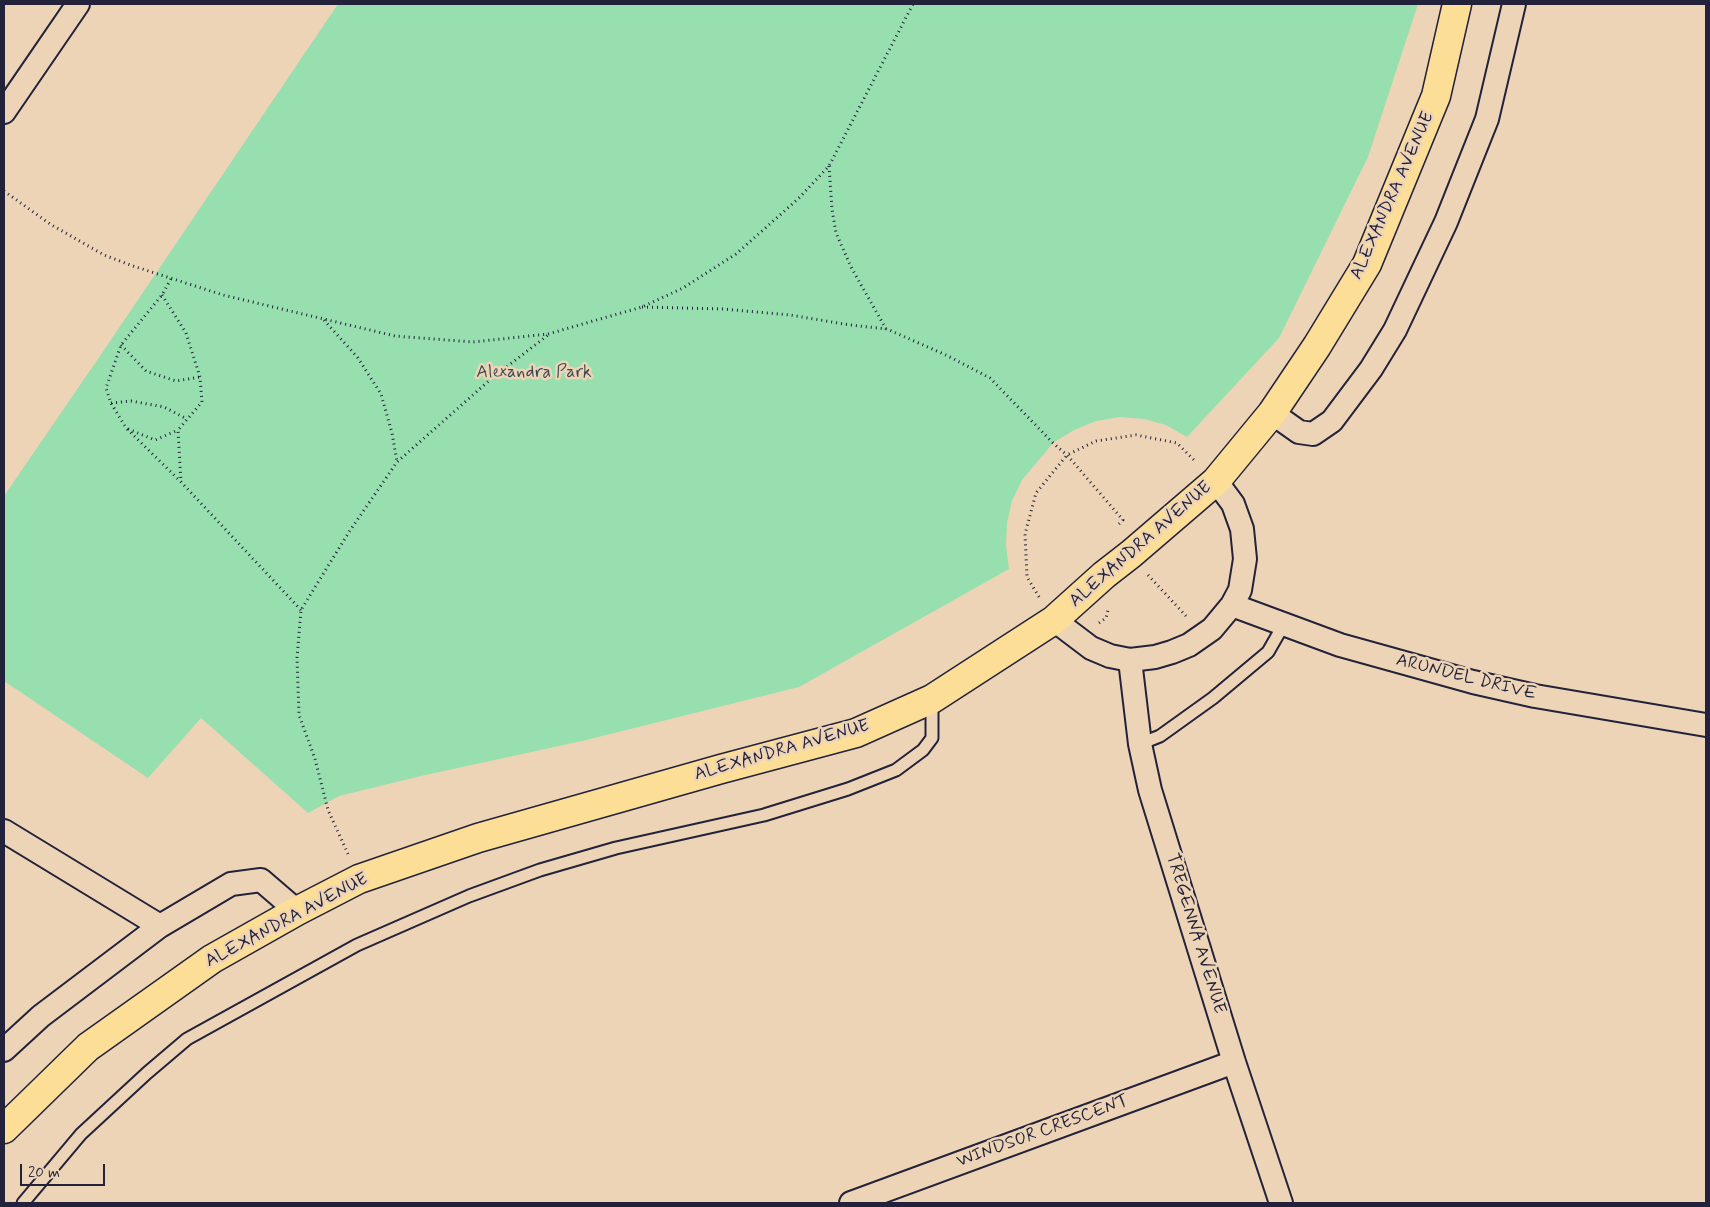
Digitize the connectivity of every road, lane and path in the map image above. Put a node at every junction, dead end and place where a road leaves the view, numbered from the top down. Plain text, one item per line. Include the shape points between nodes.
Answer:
1 (78, 4) edge
2 (913, 4) edge
3 (1457, 4) edge
4 (1514, 4) edge
5 (4, 112) edge
6 (829, 166) junction
7 (4, 191) edge
8 (172, 278) junction
9 (162, 295) junction
10 (642, 307) junction
11 (324, 320) junction
12 (887, 329) junction
13 (548, 334) junction
14 (121, 345) junction
15 (200, 377) junction
16 (111, 403) junction
17 (1272, 413) junction
18 (188, 419) junction
19 (126, 428) junction
20 (178, 430) junction
21 (1177, 444) dead end
22 (1067, 455) junction
23 (398, 462) junction
24 (1216, 481) junction
25 (181, 482) junction
26 (1117, 526) dead end
27 (1144, 569) dead end
28 (1027, 577) dead end
29 (1232, 605) junction
30 (301, 610) junction
31 (1054, 620) junction
32 (1284, 624) junction
33 (1204, 635) junction
34 (1130, 660) junction
35 (932, 699) junction
36 (1706, 725) edge
37 (1140, 744) junction
38 (4, 831) edge
39 (359, 879) junction
40 (297, 911) junction
41 (160, 926) junction
42 (4, 1050) edge
43 (1234, 1062) junction
44 (4, 1129) edge
45 (23, 1203) edge
46 (851, 1203) edge
47 (1281, 1203) edge

1 - 5 street
2 - 6 path
3 - 17 main road, ALEXANDRA AVENUE via 1436,96 1367,264
4 - 17 street via 1487,119 1446,222 1395,330 1332,421 1313,434 1299,432
6 - 10 path via 798,199 736,254 683,288
6 - 12 path via 836,233 851,267
7 - 8 path via 50,224 104,255
8 - 9 path
8 - 11 path via 223,295
9 - 14 path
9 - 15 path via 186,332
10 - 12 path via 723,309
10 - 13 path
11 - 13 path via 395,336 473,342
11 - 23 path via 358,358 381,394
12 - 22 path via 990,378
13 - 23 path via 491,379
14 - 15 path via 146,371 176,381
14 - 16 path via 106,388
15 - 18 path via 202,402
16 - 18 path via 131,401 164,407
16 - 19 path
17 - 24 main road, ALEXANDRA AVENUE
18 - 20 path
19 - 20 path via 155,440
19 - 25 path
20 - 25 path
21 - 22 path via 1136,435 1096,441
22 - 26 path via 1123,520
22 - 28 path via 1036,494 1025,534
23 - 30 path
24 - 29 street via 1233,504 1242,529 1245,560 1240,590
24 - 31 main road, ALEXANDRA AVENUE
25 - 30 path
27 - 33 path
29 - 32 street, ARUNDEL DRIVE
29 - 33 street
30 - 39 path via 297,658 299,715 315,758 328,810
31 - 34 street via 1091,648
31 - 35 main road, ALEXANDRA AVENUE
32 - 36 street, ARUNDEL DRIVE via 1349,648 1473,682 1534,696
32 - 37 lane via 1268,652 1160,736
33 - 34 street via 1172,652
34 - 37 street, TREGENNA AVENUE
35 - 39 main road, ALEXANDRA AVENUE via 856,733 478,838
35 - 45 lane via 932,738 896,770 764,815 616,848 540,870 469,896 357,945 187,1039 81,1134
37 - 43 street, TREGENNA AVENUE via 1150,790
38 - 41 street
39 - 40 main road, ALEXANDRA AVENUE
40 - 41 street via 261,880 230,884
40 - 44 main road, ALEXANDRA AVENUE via 212,959 88,1047
41 - 42 street via 41,1016
43 - 46 street, WINDSOR CRESCENT
43 - 47 street, TREGENNA AVENUE

